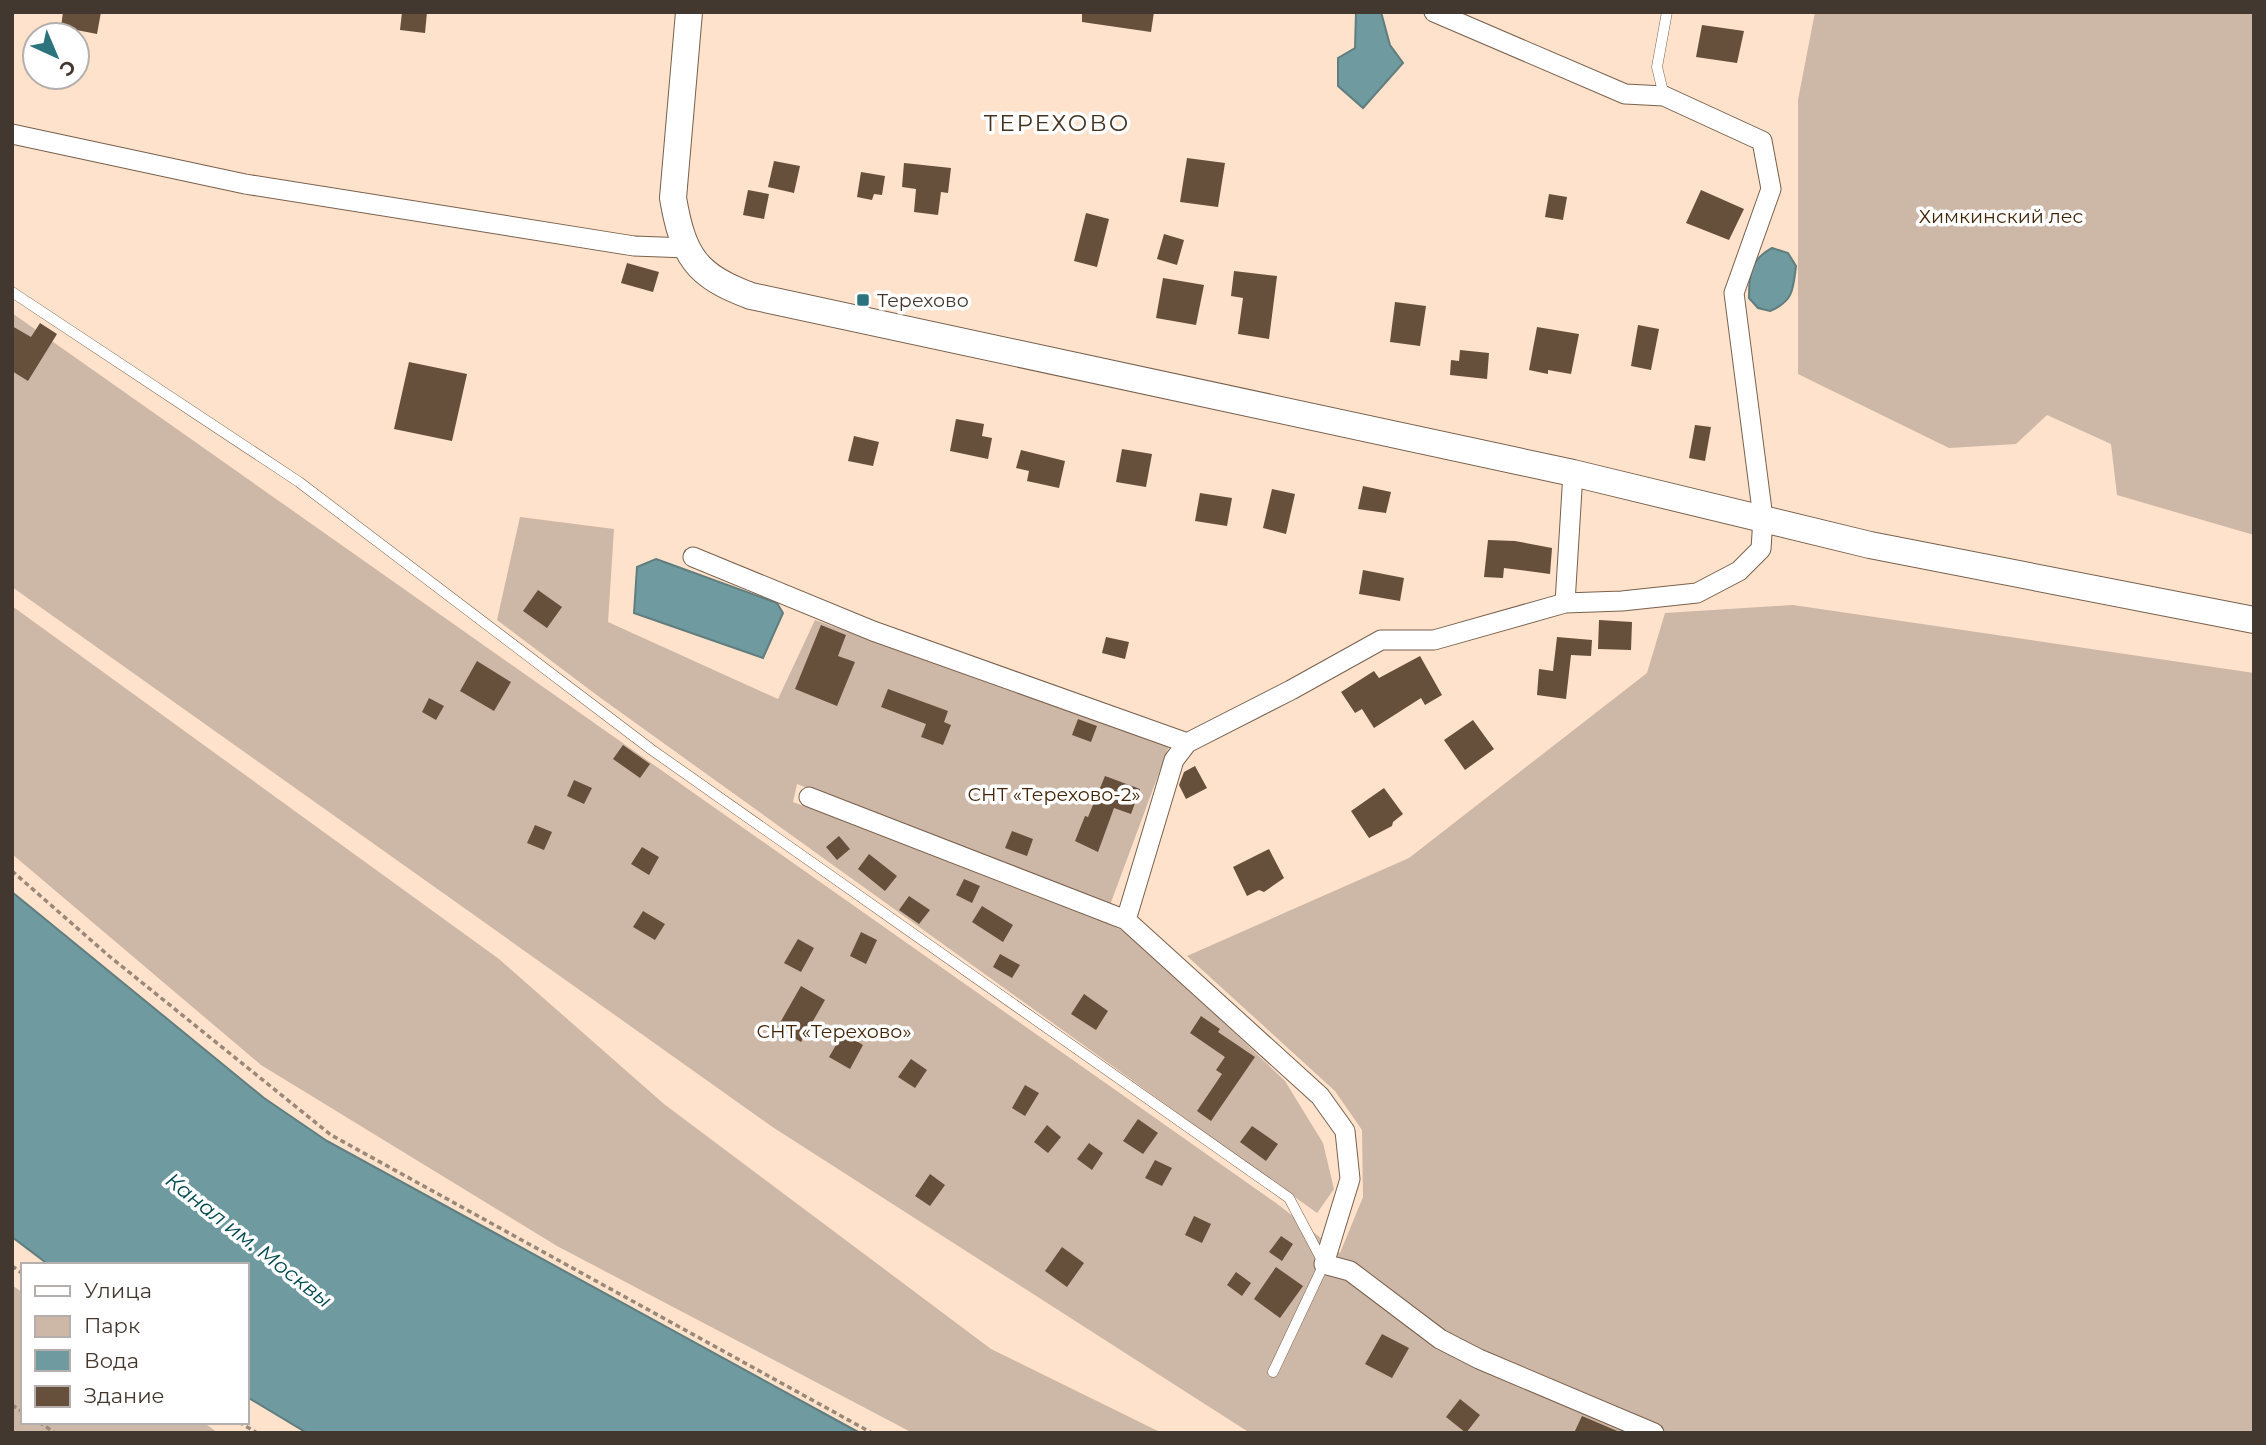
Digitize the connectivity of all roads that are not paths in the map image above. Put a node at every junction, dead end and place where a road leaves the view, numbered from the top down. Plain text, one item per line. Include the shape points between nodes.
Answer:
1 (689, 12) edge
2 (1434, 12) edge
3 (1667, 12) edge
4 (1664, 96) junction
5 (12, 134) edge
6 (687, 248) junction
7 (12, 292) edge
8 (1573, 473) junction
9 (1763, 518) junction
10 (694, 557) dead end
11 (1565, 603) junction
12 (2254, 620) edge
13 (1187, 743) junction
14 (809, 797) dead end
15 (1126, 920) junction
16 (1324, 1264) junction
17 (1273, 1372) dead end
18 (1654, 1433) edge

1 - 6 main road via 673,198
2 - 4 street via 1625,94
3 - 4 lane via 1657,67
4 - 9 street via 1762,141 1771,189 1734,293
5 - 6 street via 245,184 634,246
6 - 8 main road via 697,265 721,285 751,296
7 - 16 lane via 299,482 652,750 1289,1198
8 - 9 main road
8 - 11 street
9 - 11 street via 1760,549 1739,571 1697,593
9 - 12 main road via 1870,545
10 - 13 street via 873,631
11 - 13 street via 1434,640 1381,640
13 - 15 street via 1174,760
14 - 15 street
15 - 16 street via 1321,1096 1345,1131 1350,1179
16 - 17 lane
16 - 18 street via 1350,1271 1440,1339 1479,1359

